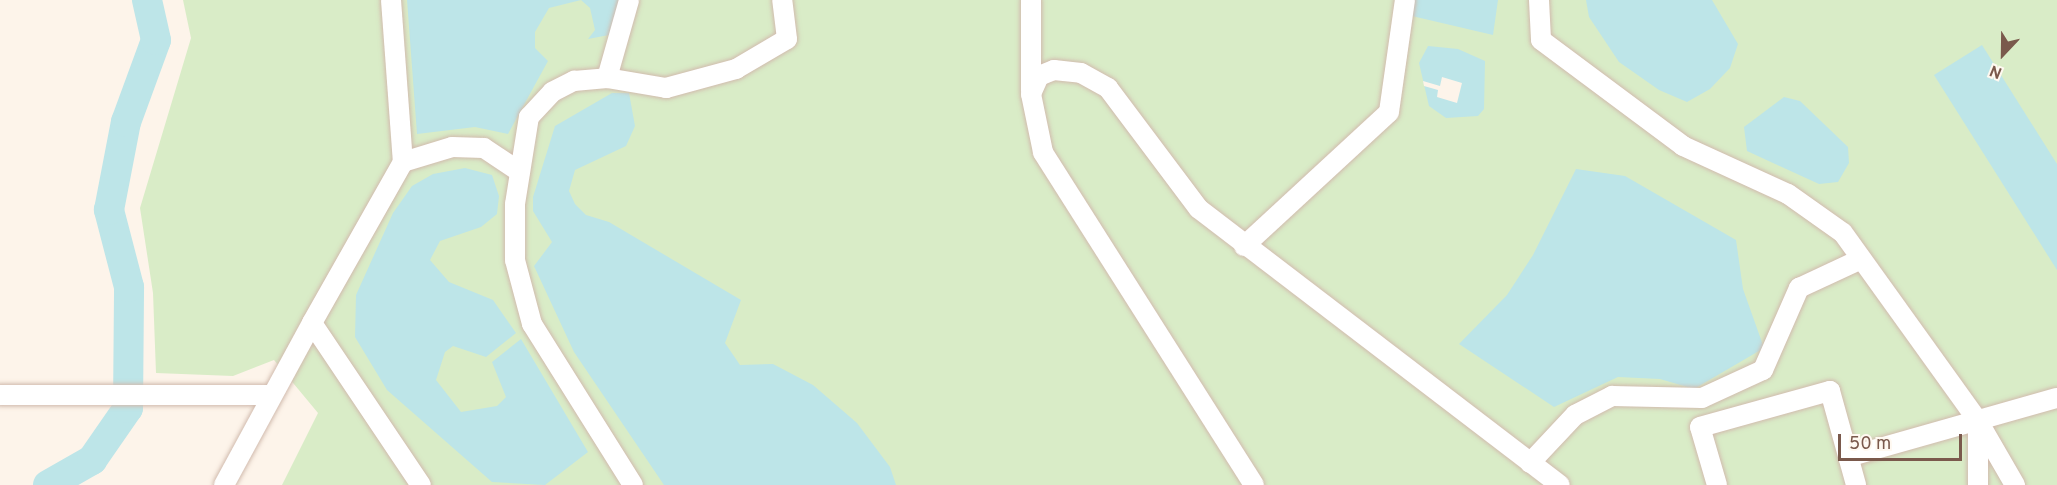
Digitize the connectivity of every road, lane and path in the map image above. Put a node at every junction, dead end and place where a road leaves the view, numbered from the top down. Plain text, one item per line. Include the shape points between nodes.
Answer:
1 (391, 0) edge
2 (629, 0) edge
3 (782, 0) edge
4 (1031, 0) edge
5 (1405, 0) edge
6 (1539, 0) edge
7 (607, 78) junction
8 (1031, 94) junction
9 (403, 162) junction
10 (520, 172) junction
11 (1244, 246) junction
12 (1859, 260) junction
13 (312, 323) junction
14 (268, 394) junction
15 (0, 395) edge
16 (2057, 398) edge
17 (1977, 421) junction
18 (1848, 457) junction
19 (1530, 463) junction
20 (224, 485) edge
21 (421, 485) edge
22 (633, 485) edge
23 (1254, 485) edge
24 (1560, 485) edge
25 (1717, 485) edge
26 (1856, 485) edge
27 (1978, 485) edge
28 (2015, 485) edge

1 - 9 lane
2 - 7 lane
3 - 7 lane via 787,39 736,69 666,88
4 - 8 lane
5 - 11 lane via 1389,112
6 - 12 lane via 1541,40 1683,146 1788,194 1843,233
7 - 10 lane via 574,81 545,100 529,117
8 - 11 lane via 1039,76 1054,70 1081,73 1108,88 1199,209
8 - 23 lane via 1034,126 1056,176
9 - 10 lane via 452,147 484,148
9 - 13 lane
10 - 22 lane via 515,260 532,324
11 - 19 lane
12 - 17 lane
12 - 19 lane via 1799,288 1763,370 1702,398 1612,396 1575,415
13 - 14 lane
13 - 21 lane
14 - 15 lane
14 - 20 lane
16 - 17 lane
17 - 18 lane
17 - 27 lane
17 - 28 lane
18 - 25 lane via 1830,391 1700,427
18 - 26 lane
19 - 24 lane

